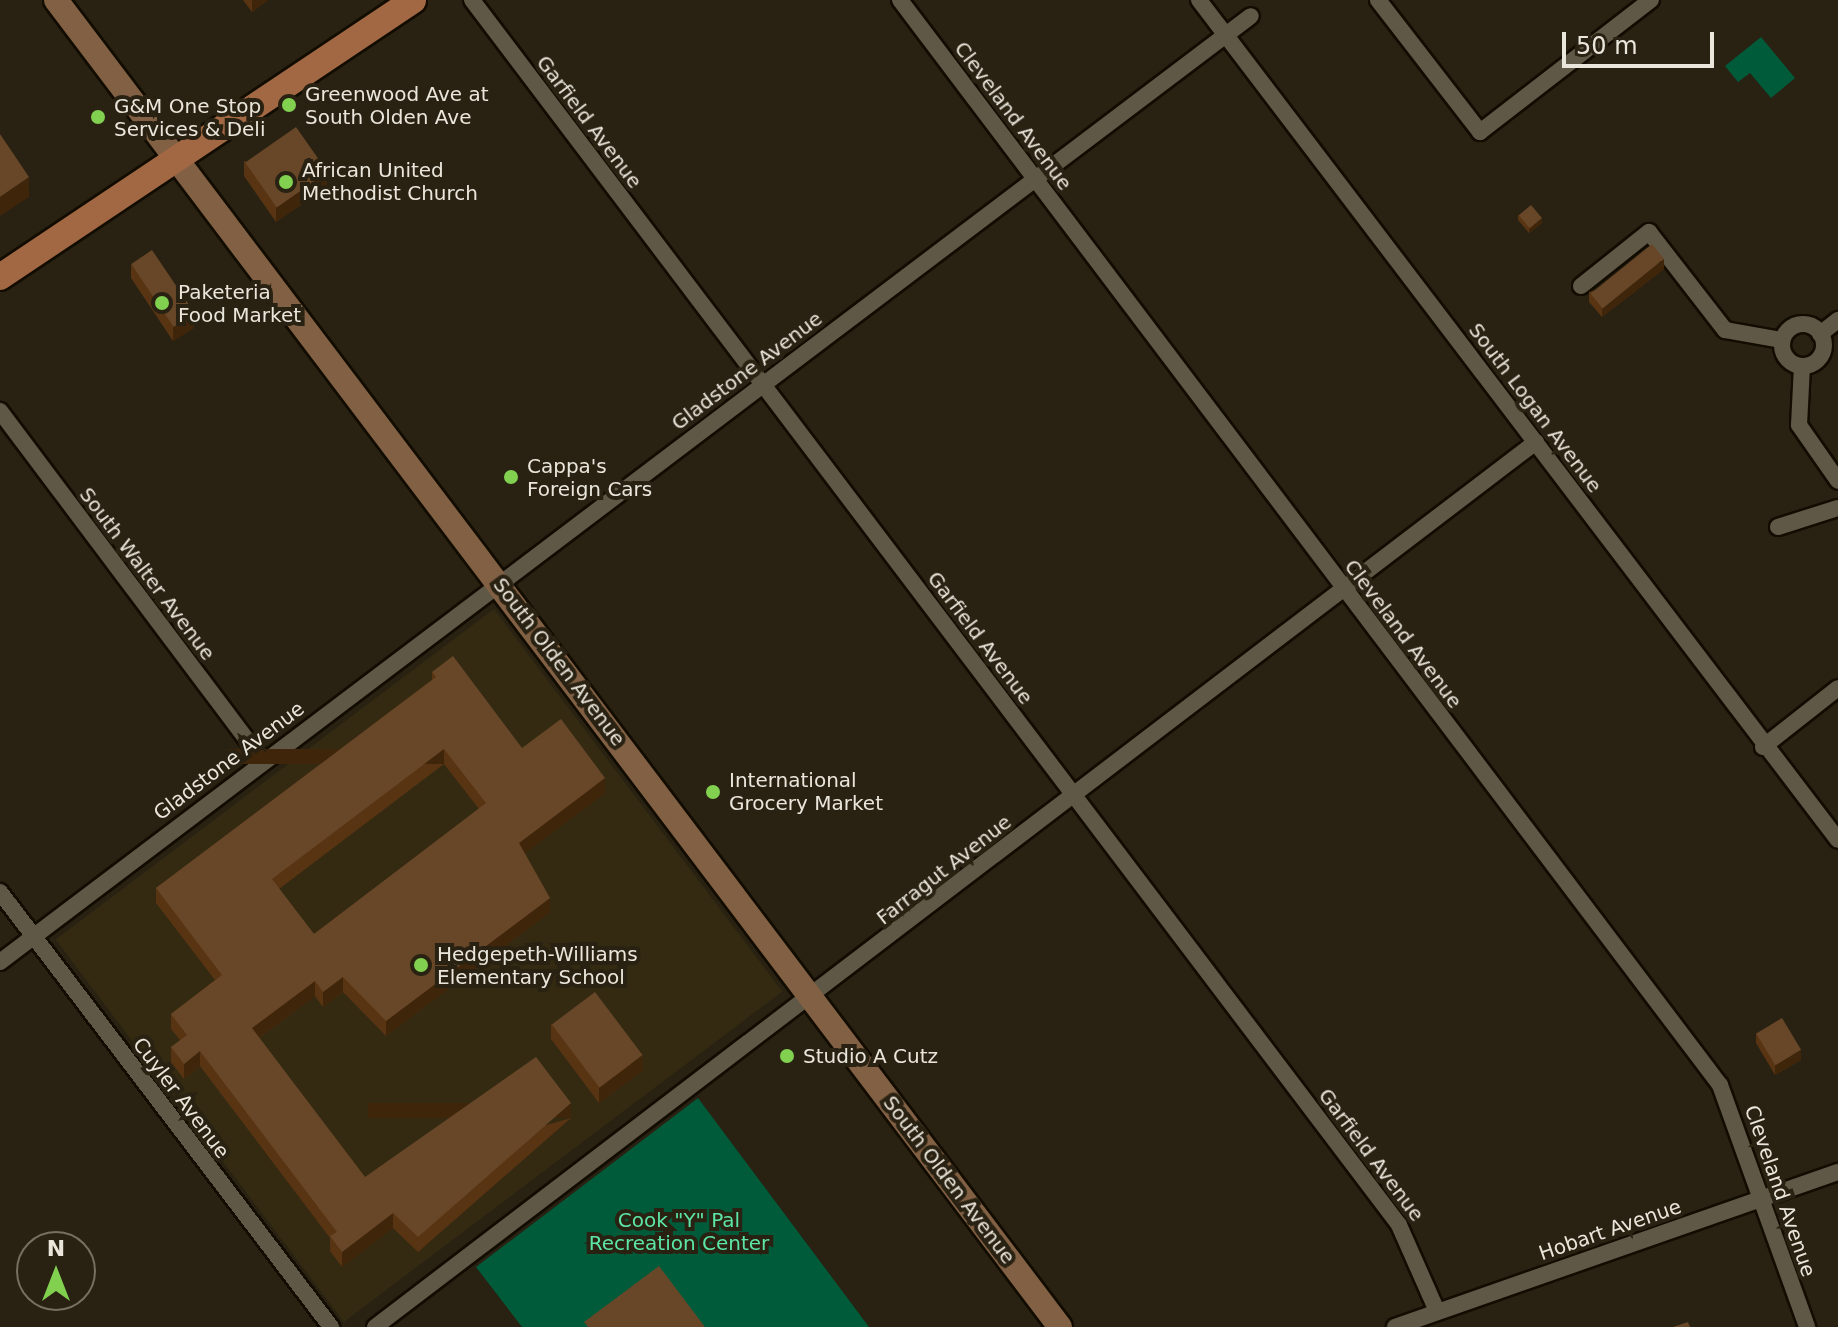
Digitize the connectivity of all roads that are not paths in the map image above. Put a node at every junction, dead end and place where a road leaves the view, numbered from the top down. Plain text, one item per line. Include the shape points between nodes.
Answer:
1 (56, 0) edge
2 (413, 0) edge
3 (472, 0) edge
4 (900, 0) edge
5 (1199, 0) edge
6 (1378, 0) edge
7 (1651, 0) edge
8 (1251, 16) dead end
9 (1226, 36) junction
10 (176, 158) junction
11 (1034, 179) junction
12 (0, 277) edge
13 (1581, 286) dead end
14 (1838, 320) edge
15 (1820, 334) junction
16 (1782, 340) junction
17 (1802, 366) junction
18 (764, 384) junction
19 (0, 411) edge
20 (1536, 442) junction
21 (1838, 481) edge
22 (1838, 508) edge
23 (1778, 527) dead end
24 (499, 582) junction
25 (1346, 591) junction
26 (1838, 688) edge
27 (1763, 747) junction
28 (262, 760) junction
29 (1073, 796) junction
30 (1838, 840) edge
31 (0, 892) edge
32 (34, 936) junction
33 (0, 962) edge
34 (811, 998) junction
35 (1838, 1172) edge
36 (1763, 1197) junction
37 (1437, 1311) junction
38 (331, 1327) edge
39 (375, 1327) edge
40 (1060, 1327) edge
41 (1395, 1327) edge
42 (1807, 1327) edge

1 - 10 main road, South Olden Avenue
2 - 10 main road
3 - 18 street, Garfield Avenue
4 - 11 street, Cleveland Avenue
5 - 9 street, South Logan Avenue
6 - 7 street via 1480,132
8 - 9 street, Gladstone Avenue
9 - 11 street, Gladstone Avenue
9 - 20 street, South Logan Avenue
10 - 12 main road
10 - 24 main road, South Olden Avenue
11 - 18 street, Gladstone Avenue
11 - 25 street, Cleveland Avenue
13 - 16 street via 1649,232 1725,330
14 - 15 street
15 - 16 street via 1799,324
15 - 17 street via 1820,356
16 - 17 street via 1789,360
17 - 21 street via 1799,425
18 - 24 street, Gladstone Avenue
18 - 29 street, Garfield Avenue
19 - 28 street, South Walter Avenue
20 - 25 street, Farragut Avenue
20 - 27 street, South Logan Avenue
22 - 23 street
24 - 28 street, Gladstone Avenue
24 - 34 main road, South Olden Avenue
25 - 29 street, Farragut Avenue
25 - 36 street, Cleveland Avenue via 1720,1085
26 - 27 street
27 - 30 street, South Logan Avenue
28 - 32 street, Gladstone Avenue
29 - 34 street, Farragut Avenue
29 - 37 street, Garfield Avenue via 1399,1225
31 - 32 street, Cuyler Avenue
32 - 33 street, Gladstone Avenue
32 - 38 street, Cuyler Avenue
34 - 39 street, Farragut Avenue
34 - 40 main road, South Olden Avenue
35 - 36 street, Hobart Avenue
36 - 37 street, Hobart Avenue
36 - 42 street, Cleveland Avenue
37 - 41 street, Hobart Avenue

